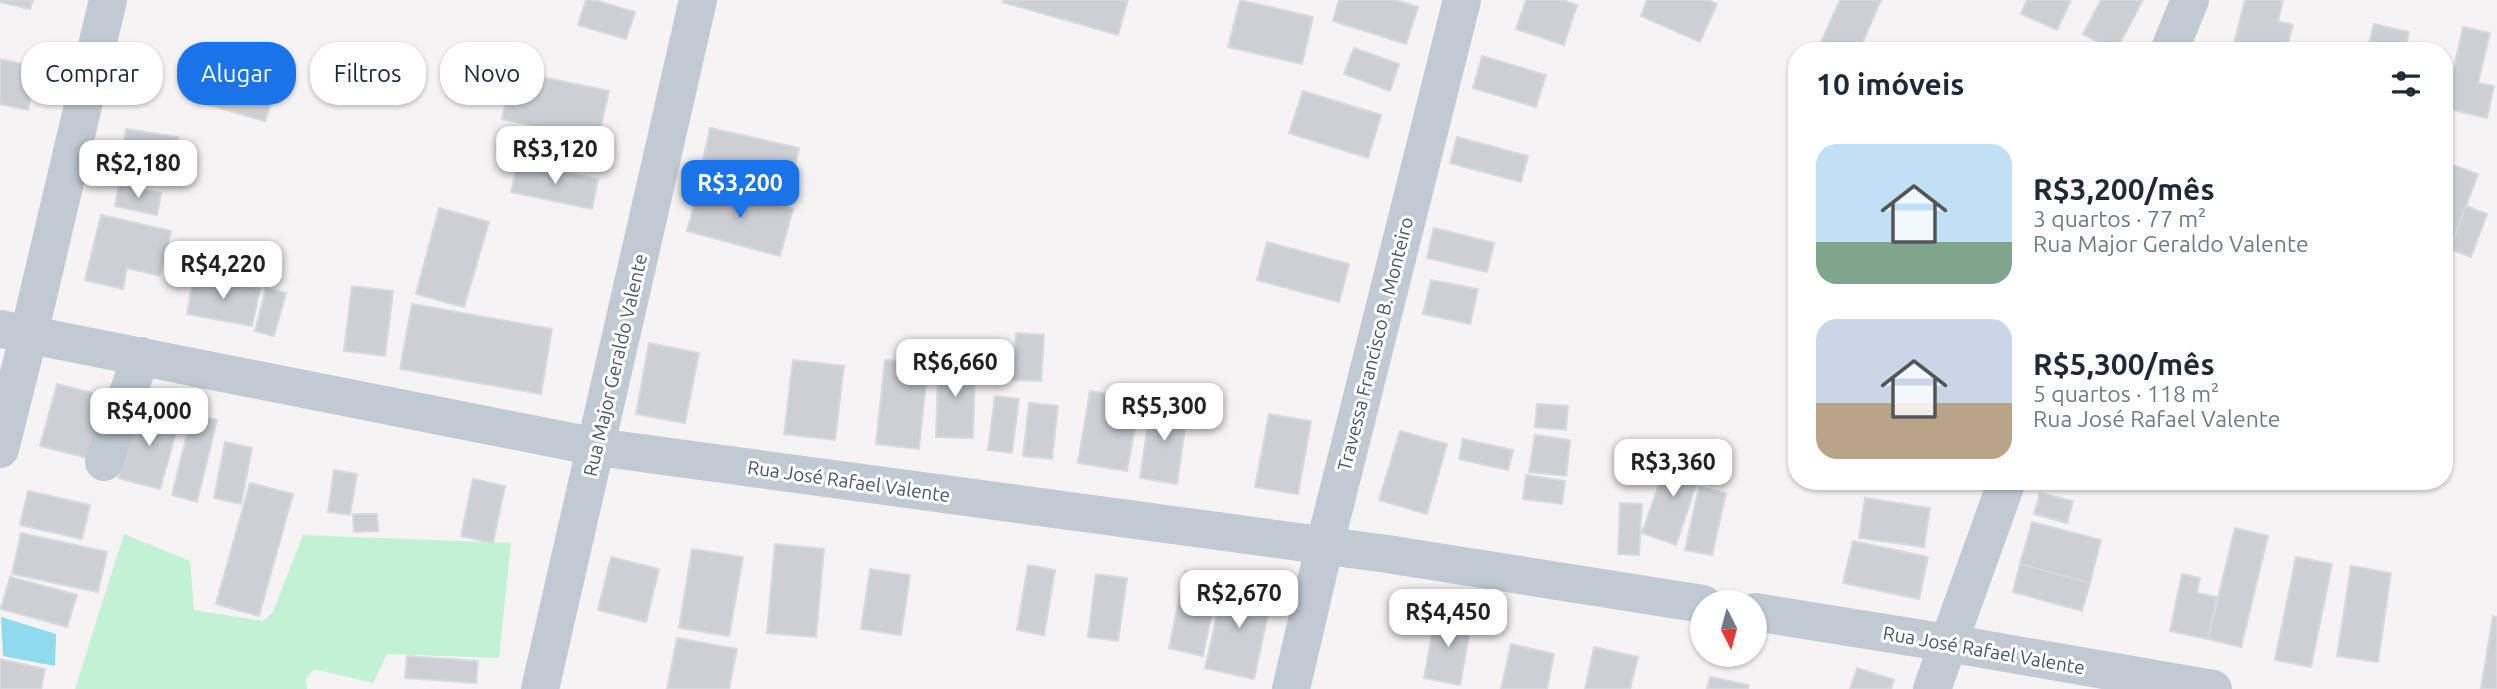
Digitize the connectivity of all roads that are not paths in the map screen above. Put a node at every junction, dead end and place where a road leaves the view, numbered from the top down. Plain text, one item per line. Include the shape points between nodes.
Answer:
1 (108, 0) edge
2 (698, 0) edge
3 (1462, 0) edge
4 (2190, 0) edge
5 (2173, 42) edge
6 (15, 332) edge
7 (141, 356) junction
8 (597, 447) junction
9 (0, 449) edge
10 (104, 462) dead end
11 (2004, 490) edge
12 (1324, 546) junction
13 (1690, 602) edge
14 (1768, 614) edge
15 (1948, 643) junction
16 (540, 689) edge
17 (1291, 689) edge
18 (1932, 689) edge
19 (2213, 689) edge

1 - 6 street
2 - 8 street, Rua Major Geraldo Valente
3 - 12 street, Travessa Francisco B. Monteiro
4 - 5 street
6 - 7 street, Rua José Rafael Valente
6 - 9 street
7 - 8 street, Rua José Rafael Valente
7 - 10 street
8 - 12 street, Rua José Rafael Valente
8 - 16 street, Rua Major Geraldo Valente
11 - 15 street
12 - 13 street, Rua José Rafael Valente
12 - 17 street, Travessa Francisco B. Monteiro
14 - 15 street, Rua José Rafael Valente
15 - 18 street
15 - 19 street, Rua José Rafael Valente

